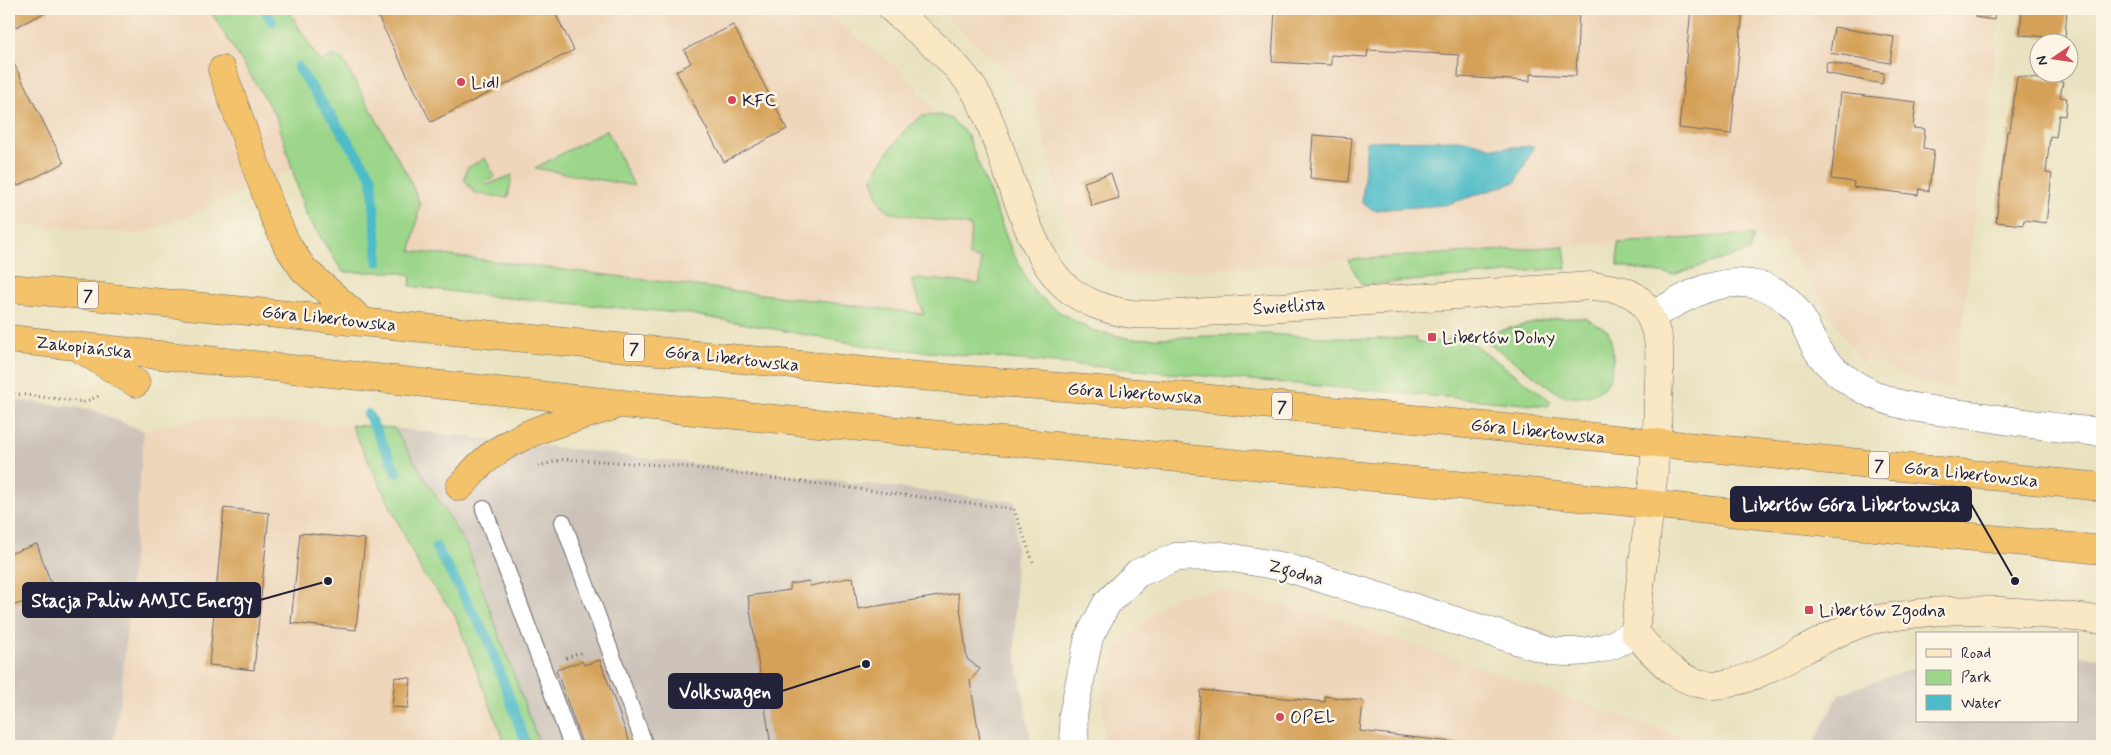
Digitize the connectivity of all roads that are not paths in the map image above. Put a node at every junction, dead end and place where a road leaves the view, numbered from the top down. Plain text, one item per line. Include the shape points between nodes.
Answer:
1 (892, 9) edge
2 (222, 70) dead end
3 (9, 288) edge
4 (1650, 316) junction
5 (362, 321) junction
6 (9, 339) edge
7 (76, 346) junction
8 (136, 383) road end
9 (622, 404) junction
10 (2102, 432) edge
11 (1656, 443) junction
12 (460, 487) dead end
13 (2102, 487) edge
14 (1650, 505) junction
15 (484, 509) dead end
16 (563, 522) dead end
17 (2102, 550) edge
18 (2102, 620) edge
19 (1635, 633) junction
20 (572, 746) edge
21 (645, 746) edge
22 (1075, 746) edge

1 - 4 street, Świetlista via 967,79 991,124 1040,251 1066,287 1096,305 1131,314 1177,314 1591,286 1623,290 1634,295
2 - 5 highway via 287,245 304,270
3 - 5 highway, Góra Libertowska / 7
4 - 10 street via 1706,288 1749,282 1784,296 1799,314 1818,352 1828,364 1840,376 1879,397 1931,409
4 - 11 street, Świetlista via 1659,352
5 - 11 highway, Góra Libertowska / 7 via 906,375 1191,397
6 - 7 highway, Zakopiańska
7 - 8 highway
7 - 9 highway, Zakopiańska
9 - 12 highway via 536,430 506,445 480,464
9 - 14 highway
11 - 13 highway, Góra Libertowska / 7
11 - 14 street, Świetlista
14 - 17 highway
14 - 19 street
15 - 20 lane
16 - 21 lane
18 - 19 street via 1994,610 1928,611 1902,615 1867,621 1825,638 1772,666 1731,683 1714,685 1697,683 1678,675
19 - 22 street, Zgodna via 1621,642 1589,652 1551,651 1285,567 1222,556 1176,557 1138,573 1107,603 1089,636 1073,715

